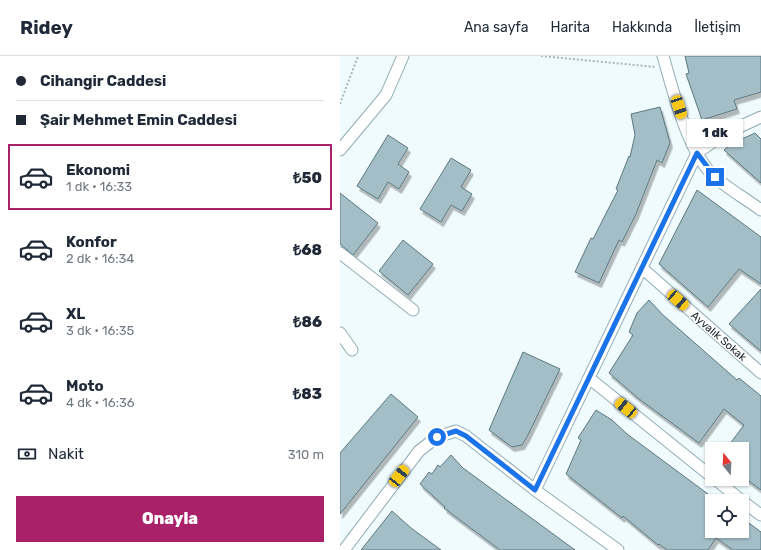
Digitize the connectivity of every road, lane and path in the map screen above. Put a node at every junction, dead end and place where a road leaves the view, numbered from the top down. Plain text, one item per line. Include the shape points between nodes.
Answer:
1 (358, 56) edge
2 (403, 56) edge
3 (541, 56) edge
4 (663, 56) edge
5 (656, 67) dead end
6 (340, 104) edge
7 (761, 117) edge
8 (340, 150) edge
9 (697, 153) junction
10 (761, 210) edge
11 (340, 253) edge
12 (642, 268) junction
13 (413, 310) dead end
14 (340, 333) edge
15 (352, 350) dead end
16 (761, 373) edge
17 (589, 378) junction
18 (705, 471) edge
19 (723, 486) edge
20 (535, 490) junction
21 (733, 494) edge
22 (749, 506) edge
23 (761, 515) edge
24 (344, 550) edge
25 (618, 550) edge

1 - 6 path
2 - 8 street via 386,94
3 - 5 path
4 - 9 street via 687,132
7 - 9 street via 724,134
9 - 10 street via 715,177
9 - 12 street
11 - 13 street
12 - 16 street, Ayvalık Sokak
12 - 17 street
14 - 15 street
17 - 18 street
17 - 20 street
19 - 21 street
20 - 24 street via 456,431 437,437 418,451
20 - 25 street
22 - 23 street

